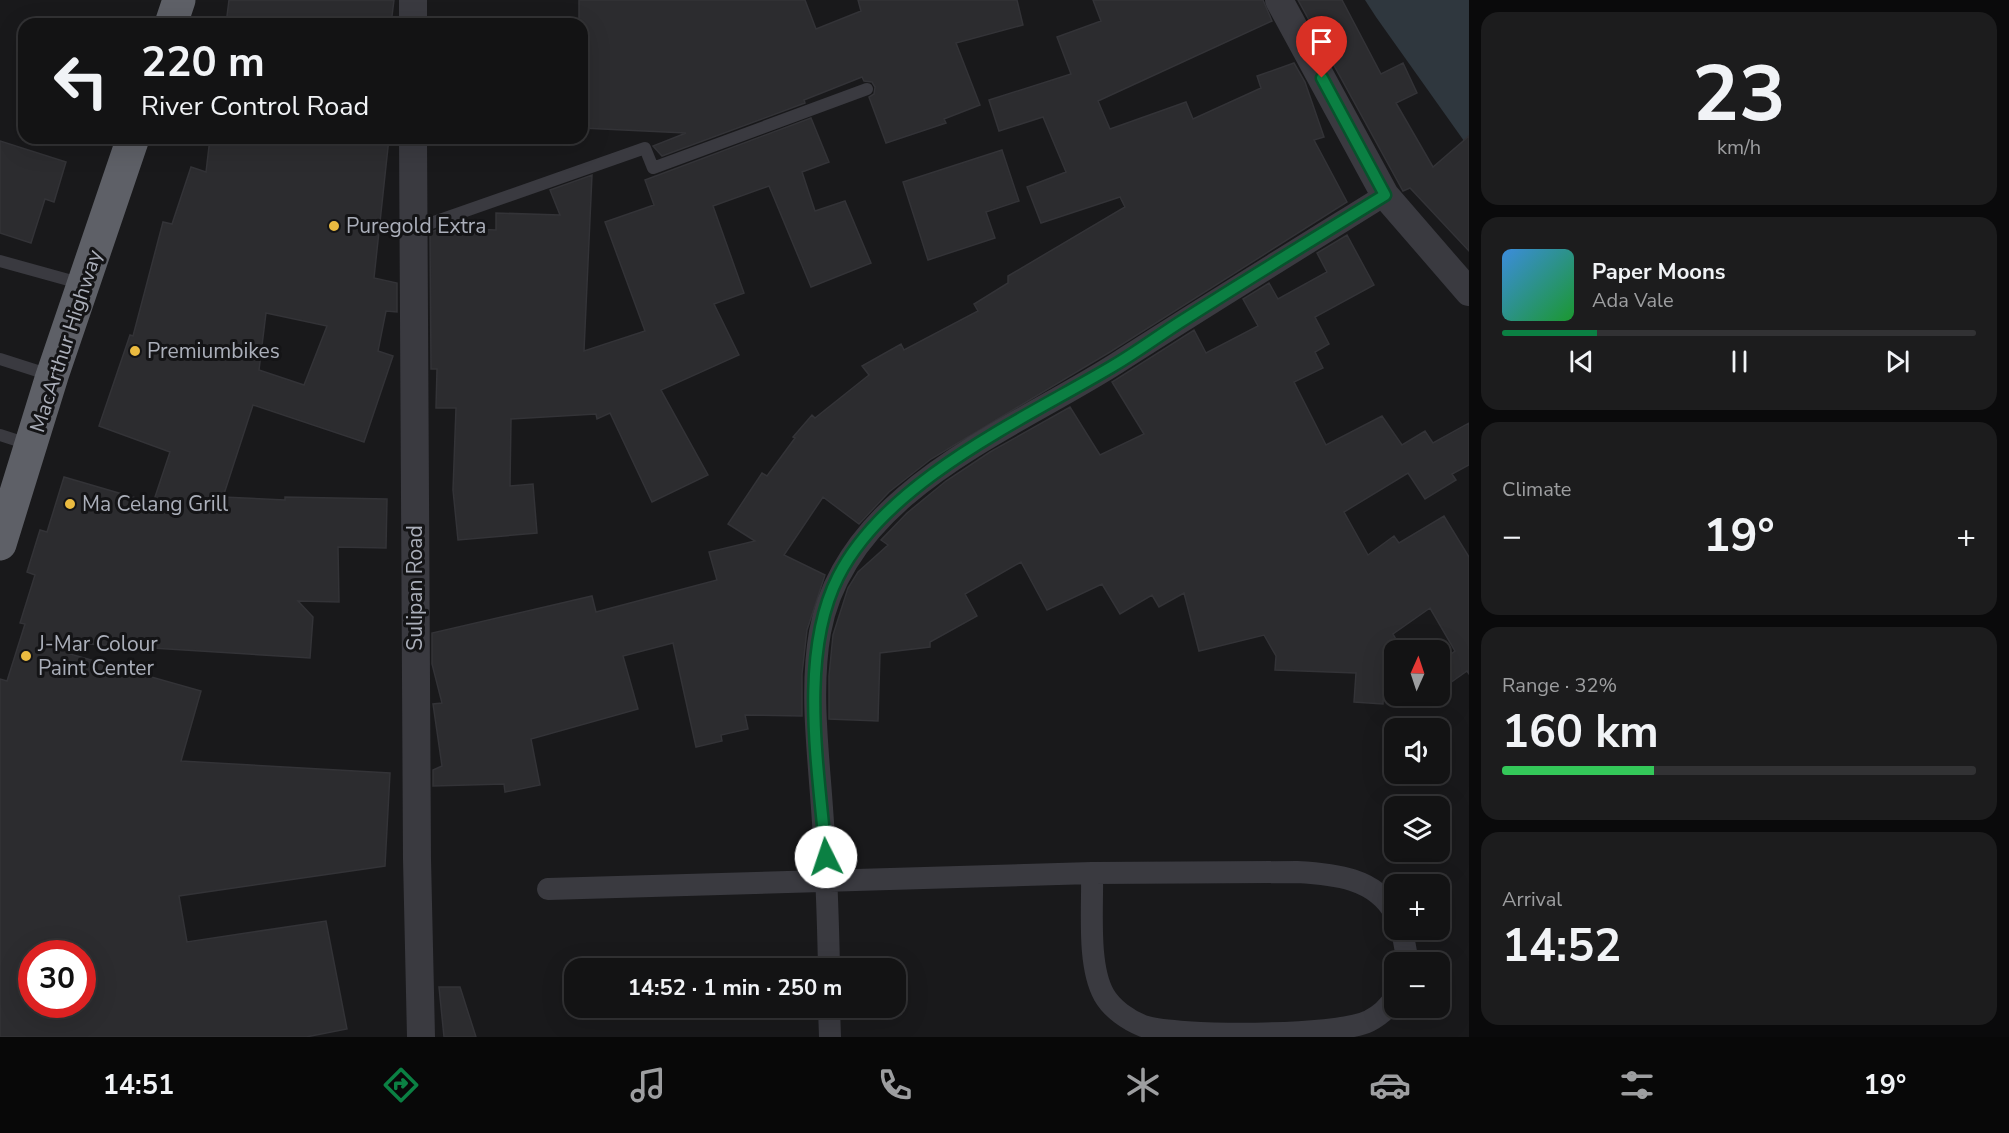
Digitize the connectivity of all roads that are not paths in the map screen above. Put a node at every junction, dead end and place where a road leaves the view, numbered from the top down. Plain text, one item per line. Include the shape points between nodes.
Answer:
1 (179, 0) edge
2 (413, 0) edge
3 (1279, 0) edge
4 (173, 18) edge
5 (413, 18) edge
6 (867, 89) dead end
7 (131, 144) edge
8 (413, 144) edge
9 (1385, 195) junction
10 (412, 229) junction
11 (0, 261) edge
12 (84, 284) junction
13 (1469, 292) edge
14 (0, 359) edge
15 (52, 376) junction
16 (0, 435) edge
17 (32, 445) junction
18 (0, 544) edge
19 (1092, 873) junction
20 (827, 880) junction
21 (548, 889) dead end
22 (1384, 900) edge
23 (829, 958) edge
24 (1384, 1011) edge
25 (829, 1018) edge
26 (421, 1037) edge
27 (830, 1037) edge

1 - 4 highway
2 - 5 street
3 - 9 street
6 - 10 lane via 653,168 645,148
7 - 12 highway, MacArthur Highway
8 - 10 street, Sulipan Road
9 - 13 street
9 - 20 street via 1115,365 950,462 912,491 856,550 838,577 827,604 816,667
10 - 26 street, Sulipan Road
11 - 12 lane
12 - 15 highway, MacArthur Highway
14 - 15 lane
15 - 17 highway, MacArthur Highway
16 - 17 lane
17 - 18 highway, MacArthur Highway
19 - 20 street
19 - 22 street via 1329,873 1351,878 1377,891
19 - 24 street via 1096,971 1104,995 1121,1014 1144,1027 1180,1034 1287,1034 1339,1030 1368,1022
20 - 21 street
20 - 23 street
25 - 27 street

